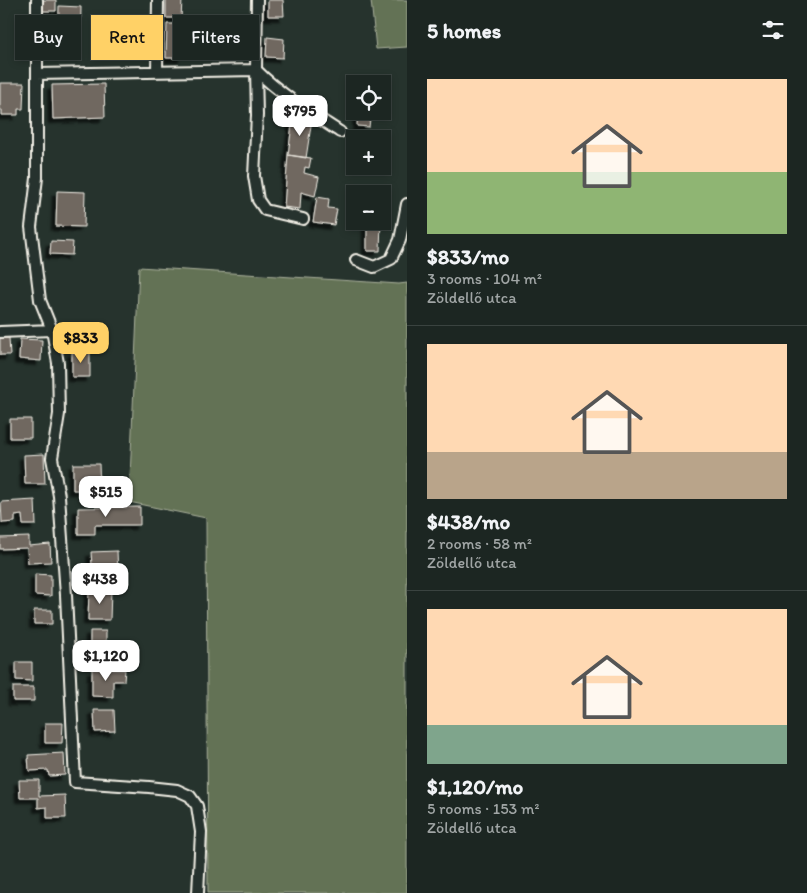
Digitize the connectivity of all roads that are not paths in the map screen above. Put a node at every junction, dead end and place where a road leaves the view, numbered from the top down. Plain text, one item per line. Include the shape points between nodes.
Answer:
1 (37, 0) edge
2 (158, 0) edge
3 (257, 0) edge
4 (256, 70) junction
5 (157, 72) junction
6 (37, 74) junction
7 (340, 132) dead end
8 (407, 204) edge
9 (303, 219) dead end
10 (356, 260) dead end
11 (52, 330) junction
12 (0, 332) edge
13 (198, 893) edge

1 - 6 street
2 - 5 street
3 - 4 street
4 - 5 street
4 - 7 street via 294,102
4 - 9 street via 254,176 258,200 265,210
5 - 6 street
6 - 11 street via 37,178 31,228 40,300
8 - 10 street via 400,240 391,259 374,267
11 - 12 street
11 - 13 street via 58,363 58,414 52,458 59,496 75,782 149,786 177,790 190,796 197,806 201,832

